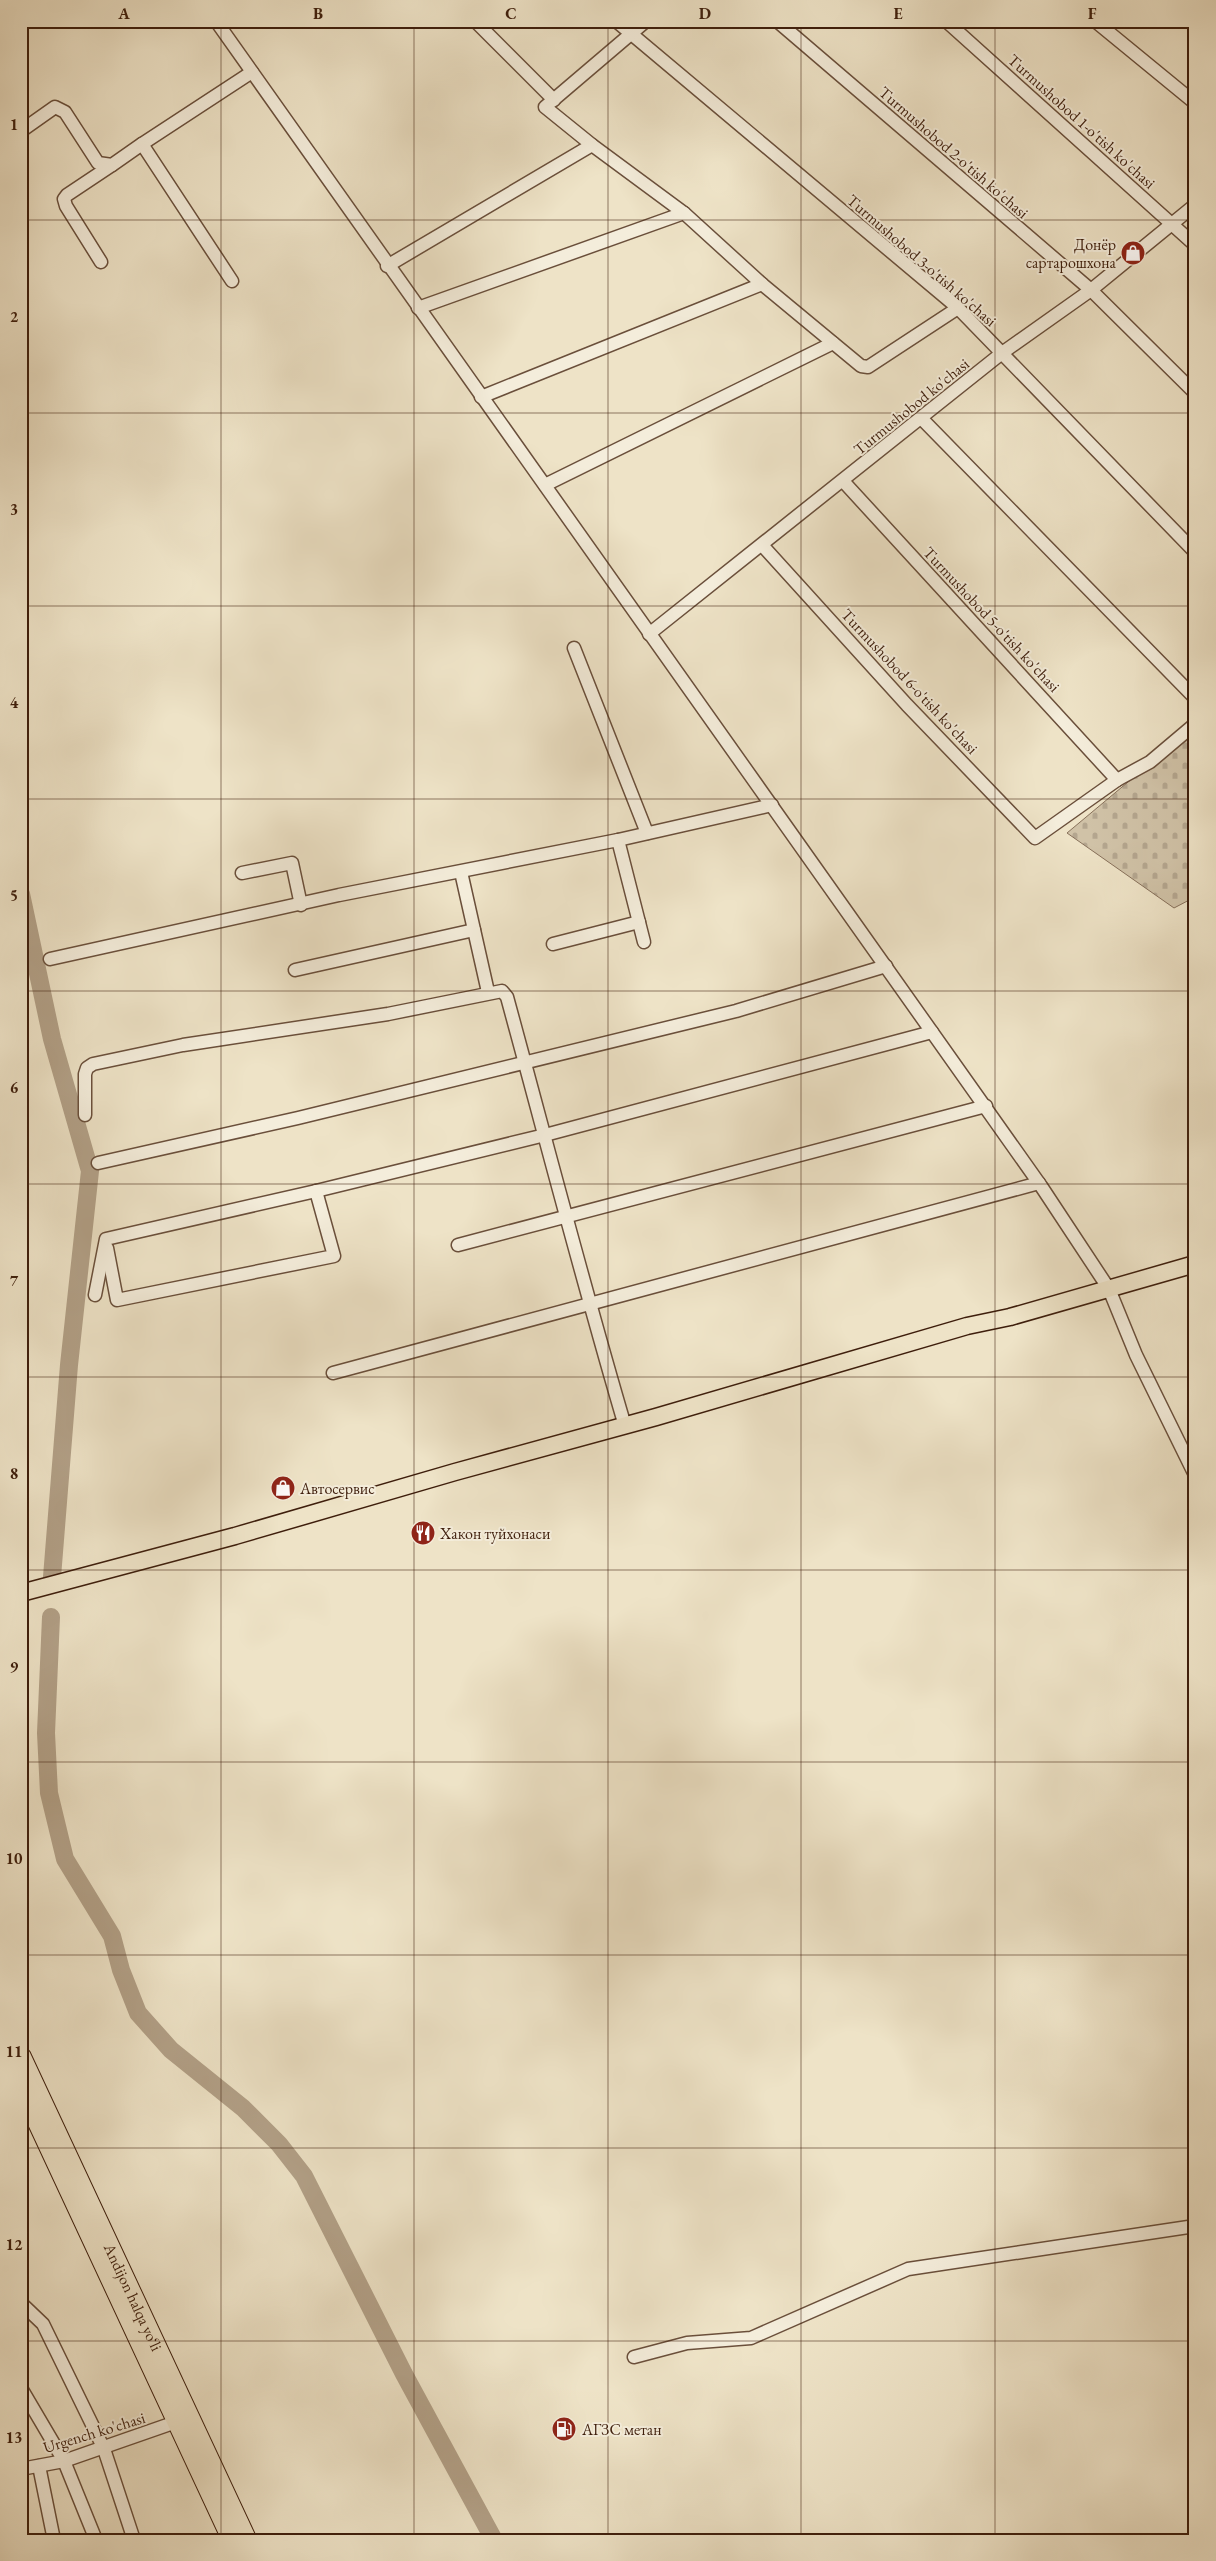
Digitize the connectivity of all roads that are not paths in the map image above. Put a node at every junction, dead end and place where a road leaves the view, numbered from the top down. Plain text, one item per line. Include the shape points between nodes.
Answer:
1 (216, 21) edge
2 (476, 21) edge
3 (616, 21) edge
4 (646, 21) edge
5 (777, 21) edge
6 (946, 21) edge
7 (1095, 21) edge
8 (630, 35) junction
9 (252, 72) junction
10 (554, 100) junction
11 (1195, 102) edge
12 (21, 131) edge
13 (142, 144) junction
14 (592, 145) junction
15 (112, 164) junction
16 (1195, 204) edge
17 (684, 214) junction
18 (1172, 224) junction
19 (1195, 245) edge
20 (100, 262) dead end
21 (387, 266) junction
22 (232, 281) dead end
23 (762, 284) junction
24 (1091, 290) junction
25 (418, 308) junction
26 (958, 308) junction
27 (833, 343) junction
28 (1002, 353) junction
29 (1195, 392) edge
30 (482, 397) junction
31 (922, 419) junction
32 (843, 481) junction
33 (545, 486) junction
34 (762, 545) junction
35 (1195, 552) edge
36 (649, 634) junction
37 (574, 648) dead end
38 (1195, 698) edge
39 (1195, 724) edge
40 (1117, 780) junction
41 (772, 805) junction
42 (647, 833) junction
43 (618, 840) junction
44 (462, 872) junction
45 (242, 873) dead end
46 (301, 904) junction
47 (639, 922) junction
48 (474, 930) junction
49 (644, 942) dead end
50 (553, 944) dead end
51 (50, 959) dead end
52 (886, 966) junction
53 (295, 970) dead end
54 (488, 992) junction
55 (932, 1032) junction
56 (525, 1062) junction
57 (986, 1106) junction
58 (85, 1115) dead end
59 (545, 1134) junction
60 (98, 1163) dead end
61 (1039, 1183) junction
62 (316, 1191) junction
63 (568, 1216) junction
64 (106, 1241) junction
65 (458, 1245) dead end
66 (1195, 1264) edge
67 (1109, 1289) junction
68 (95, 1295) dead end
69 (589, 1303) junction
70 (333, 1373) dead end
71 (625, 1426) junction
72 (1195, 1475) edge
73 (21, 1592) edge
74 (21, 2056) edge
75 (21, 2087) edge
76 (1195, 2226) edge
77 (21, 2304) edge
78 (634, 2357) dead end
79 (21, 2388) edge
80 (176, 2422) junction
81 (104, 2449) junction
82 (64, 2462) junction
83 (38, 2466) junction
84 (21, 2469) edge
85 (54, 2540) edge
86 (96, 2540) edge
87 (134, 2540) edge
88 (232, 2540) edge
89 (247, 2540) edge

1 - 9 street
2 - 10 street
3 - 8 street, Turmushobod 3-o'tish ko'chasi
4 - 8 street
5 - 24 street, Turmushobod 2-o'tish ko'chasi
6 - 18 street, Turmushobod 1-o'tish ko'chasi
7 - 11 street
8 - 10 street
8 - 26 street, Turmushobod 3-o'tish ko'chasi
9 - 13 street
9 - 21 street
10 - 14 street via 545,107
12 - 15 street via 55,107 61,108 98,163
13 - 15 street
13 - 22 street
14 - 17 street
14 - 21 street
15 - 20 street via 64,199
16 - 18 street, Turmushobod ko'chasi
17 - 23 street
17 - 25 street
18 - 19 street, Turmushobod 1-o'tish ko'chasi
18 - 24 street, Turmushobod ko'chasi
21 - 25 street
23 - 27 street
23 - 30 street
24 - 28 street, Turmushobod ko'chasi
24 - 29 street, Turmushobod 2-o'tish ko'chasi
25 - 30 street
26 - 27 street via 868,366 861,366
26 - 28 street, Turmushobod 3-o'tish ko'chasi
27 - 33 street
28 - 31 street, Turmushobod ko'chasi
28 - 35 street, Turmushobod 3-o'tish ko'chasi
30 - 33 street
31 - 32 street, Turmushobod ko'chasi
31 - 38 street
32 - 34 street, Turmushobod ko'chasi
32 - 40 street, Turmushobod 5-o'tish ko'chasi
33 - 36 street
34 - 36 street, Turmushobod ko'chasi
34 - 40 street, Turmushobod 6-o'tish ko'chasi via 1035,838
36 - 41 street
37 - 42 street
39 - 40 street via 1150,762
41 - 42 street
41 - 52 street
42 - 43 street
43 - 44 street
43 - 47 street
44 - 46 street
44 - 48 street
45 - 46 street via 292,863
46 - 51 street
47 - 49 street
47 - 50 street
48 - 53 street
48 - 54 street
52 - 55 street
52 - 56 street via 736,1011
54 - 56 street via 502,991 507,997
54 - 58 street via 388,1014 184,1045 93,1064 85,1074
55 - 57 street
55 - 59 street
56 - 59 street
56 - 60 street
57 - 61 street
57 - 63 street
59 - 62 street
59 - 63 street
61 - 67 street
61 - 69 street
62 - 64 street
62 - 64 street via 334,1256 118,1300
63 - 65 street
63 - 69 street
64 - 68 street
66 - 67 main road
67 - 71 main road via 967,1326
67 - 72 street via 1136,1355
69 - 70 street
69 - 71 street
71 - 73 main road via 235,1536
74 - 89 highway, Andijon halqa yo‘li
75 - 80 highway, Andijon halqa yo‘li
76 - 78 street via 908,2269 750,2338 687,2343
77 - 81 street via 43,2324
79 - 82 street
80 - 81 street, Urgench ko'chasi
80 - 88 highway, Andijon halqa yo‘li
81 - 82 street, Urgench ko'chasi
81 - 87 street
82 - 83 street, Urgench ko'chasi
82 - 86 street
83 - 84 street, Urgench ko'chasi
83 - 85 street

